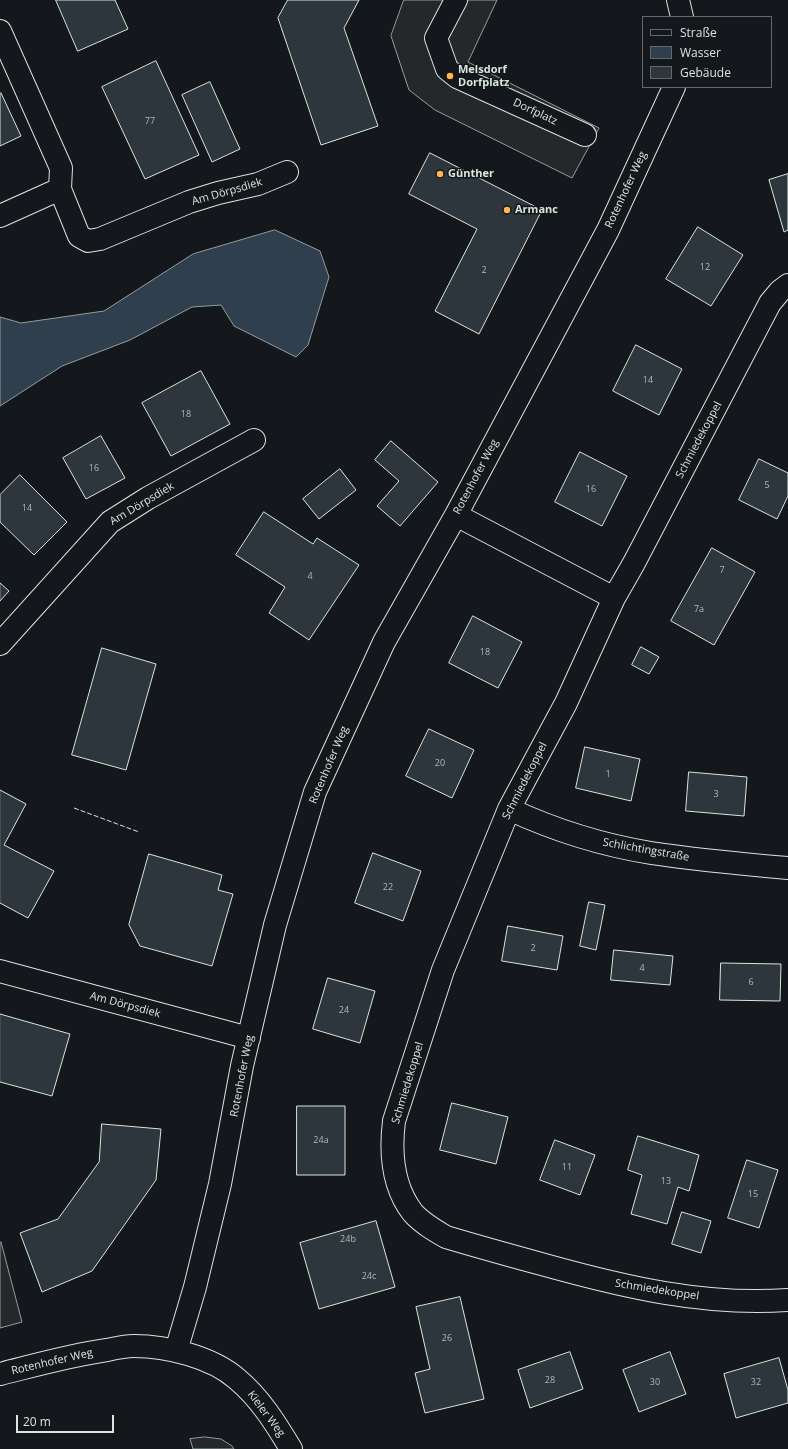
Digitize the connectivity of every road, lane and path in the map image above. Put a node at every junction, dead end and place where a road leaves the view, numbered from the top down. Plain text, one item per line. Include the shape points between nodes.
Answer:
1 (456, 0) edge
2 (678, 0) edge
3 (682, 16) edge
4 (0, 31) edge
5 (674, 88) edge
6 (585, 135) dead end
7 (287, 172) dead end
8 (60, 189) junction
9 (0, 216) edge
10 (788, 285) edge
11 (254, 440) dead end
12 (456, 515) junction
13 (614, 598) junction
14 (0, 644) edge
15 (509, 809) junction
16 (788, 868) edge
17 (0, 971) edge
18 (249, 1038) junction
19 (788, 1300) edge
20 (176, 1351) junction
21 (0, 1374) edge
22 (291, 1449) edge

1 - 6 street, Dorfplatz via 436,38 447,69 457,77
2 - 3 street
4 - 8 street, Am Dörpsdiek via 61,168
5 - 12 street, Rotenhofer Weg via 608,230
7 - 8 street, Am Dörpsdiek via 258,184 189,202 100,239 88,241 79,236
8 - 9 street
10 - 13 street, Schmiedekoppel via 770,303
11 - 14 street, Am Dörpsdiek via 148,498 110,522
12 - 13 street
12 - 18 street, Rotenhofer Weg via 384,642 315,792 275,925
13 - 15 street, Schmiedekoppel via 566,703
15 - 16 street, Schlichtingstraße via 566,832 650,853
15 - 19 street, Schmiedekoppel via 443,970 394,1122 392,1160 402,1195 414,1213 429,1227 446,1236 599,1280 664,1294 714,1299
17 - 18 street, Am Dörpsdiek
18 - 20 street, Rotenhofer Weg via 220,1184 195,1287
20 - 21 street, Rotenhofer Weg via 134,1346 79,1354
20 - 22 street, Kieler Weg via 202,1358 237,1378 259,1401

